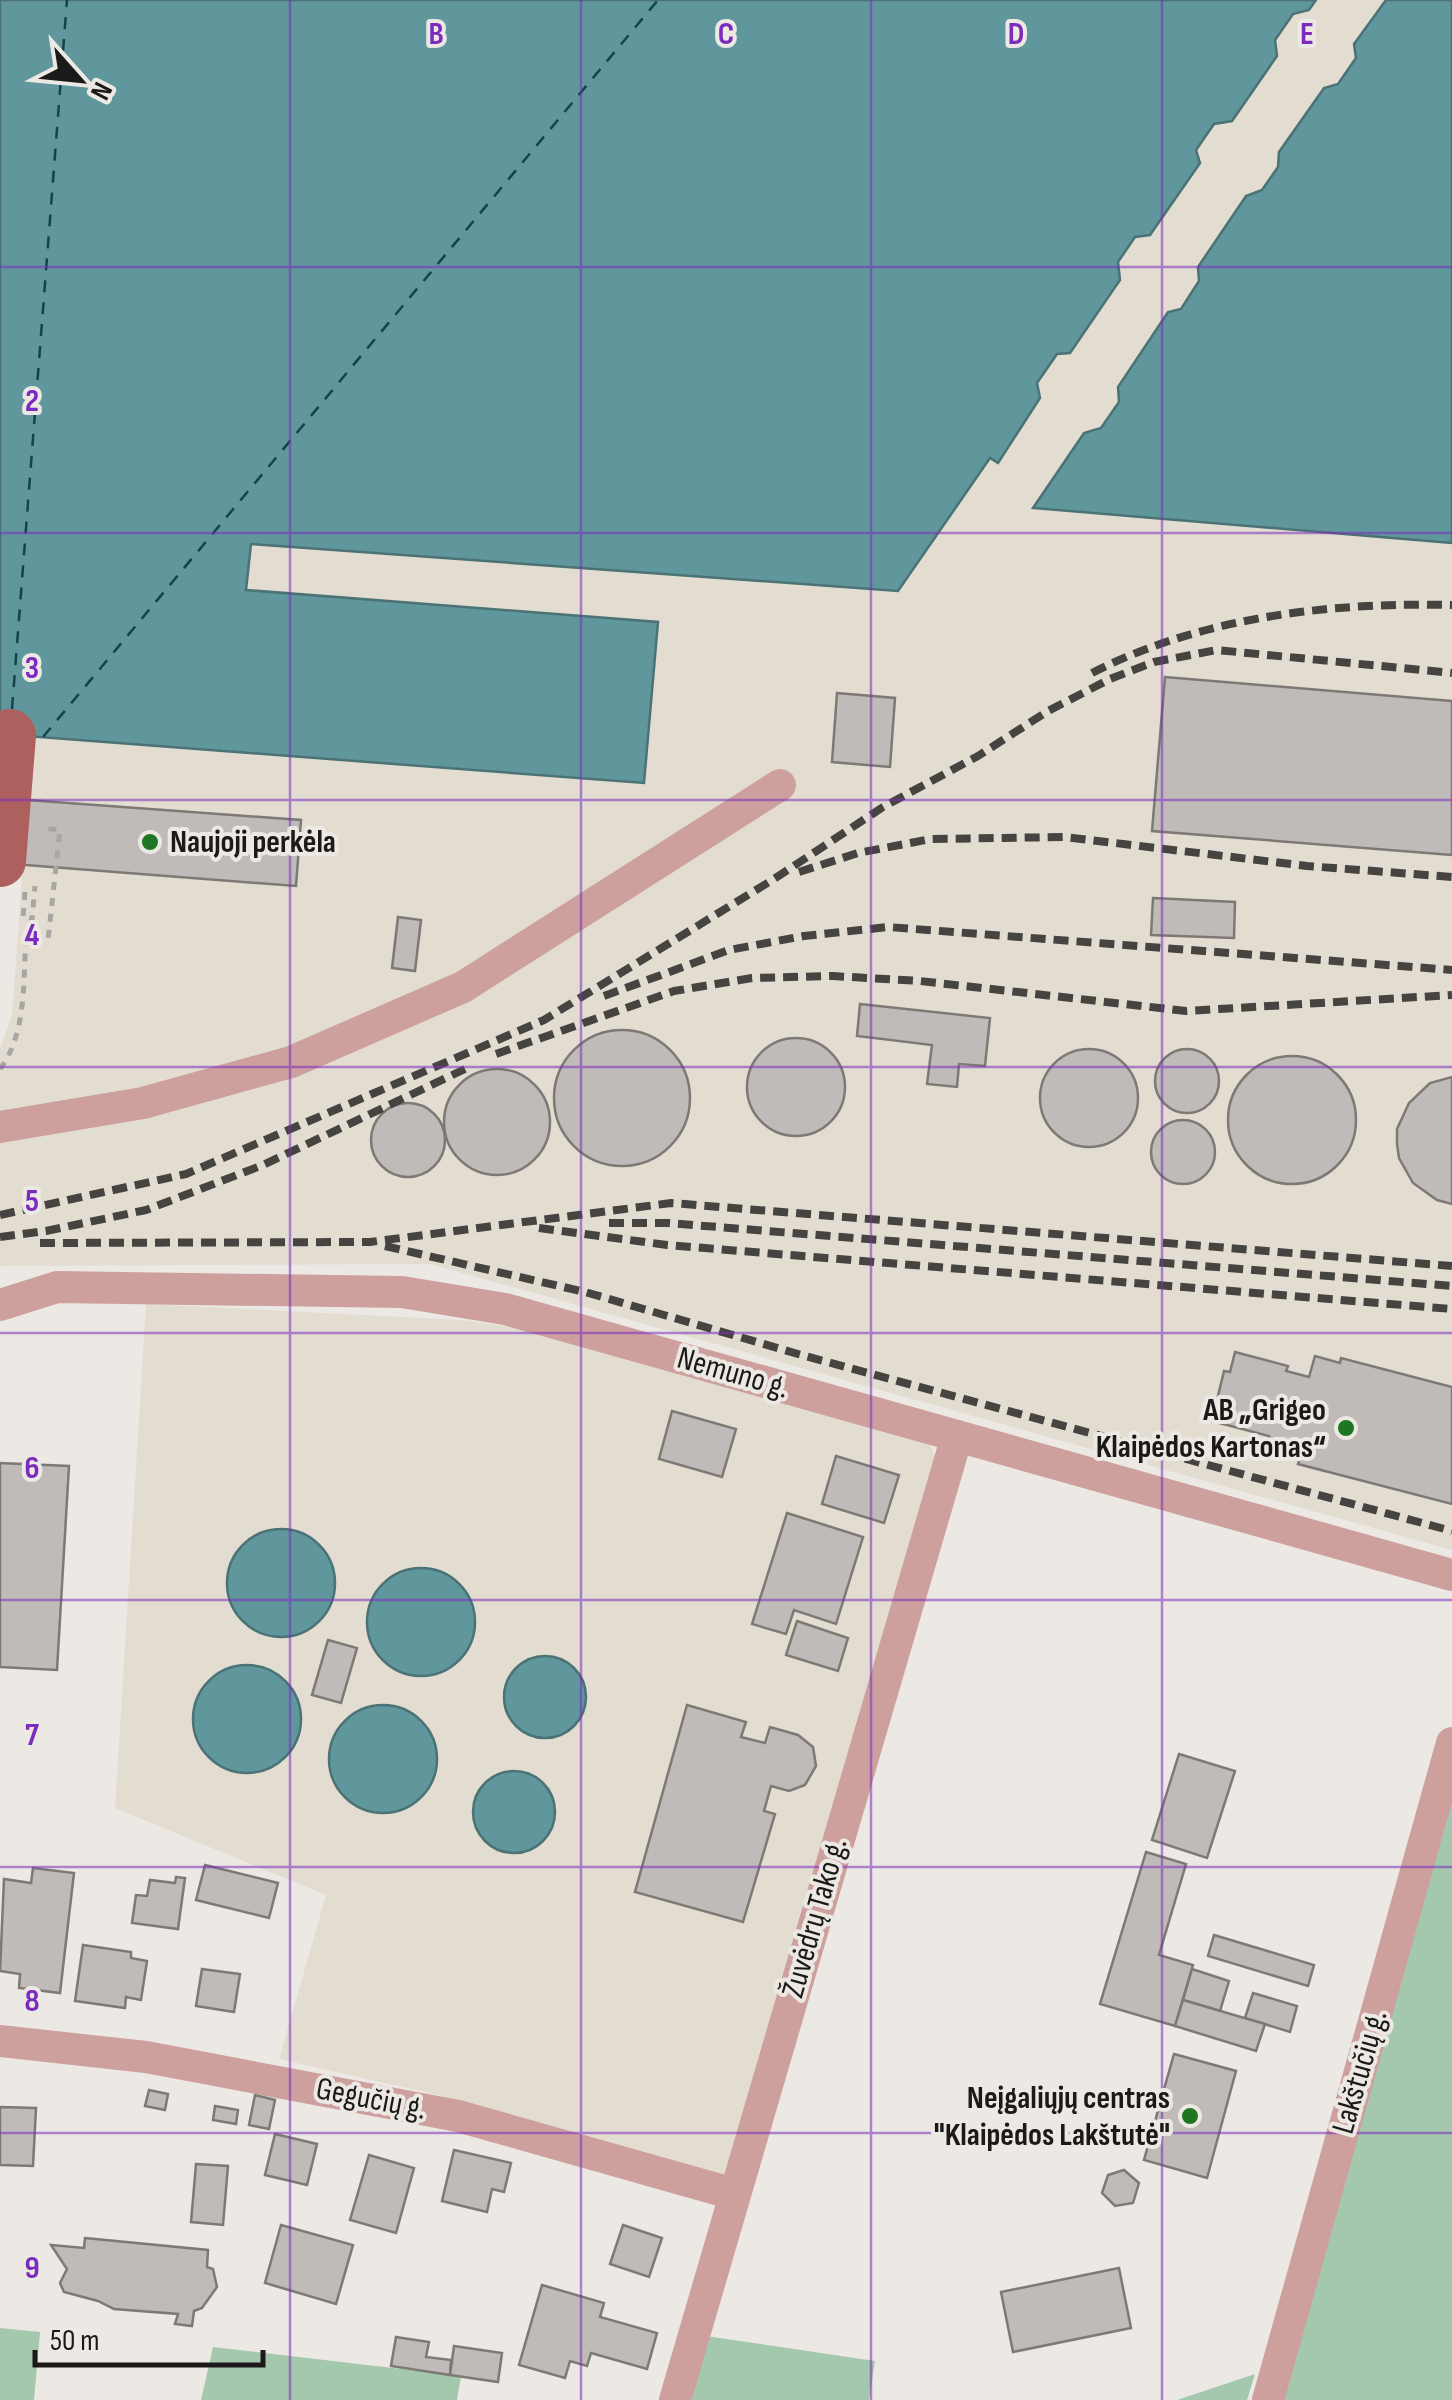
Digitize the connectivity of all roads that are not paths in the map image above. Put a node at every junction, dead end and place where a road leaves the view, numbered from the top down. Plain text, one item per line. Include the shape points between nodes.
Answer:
1 (10, 735) dead end
2 (780, 786) dead end
3 (20, 875) edge
4 (0, 1127) edge
5 (0, 1304) edge
6 (957, 1436) junction
7 (1452, 1575) edge
8 (1452, 1743) edge
9 (0, 2040) edge
10 (734, 2194) junction
11 (675, 2400) edge
12 (1268, 2400) edge

1 - 3 main road
2 - 4 street via 446,995 291,1062 143,1103
5 - 6 street, Nemuno g. via 57,1287 402,1292 505,1309
6 - 7 street, Nemuno g.
6 - 10 street, Žuvėdrų Tako g.
8 - 12 street, Lakštučių g.
9 - 10 street, Gegučių g. via 146,2057 458,2116
10 - 11 street, Žuvėdrų Tako g.

